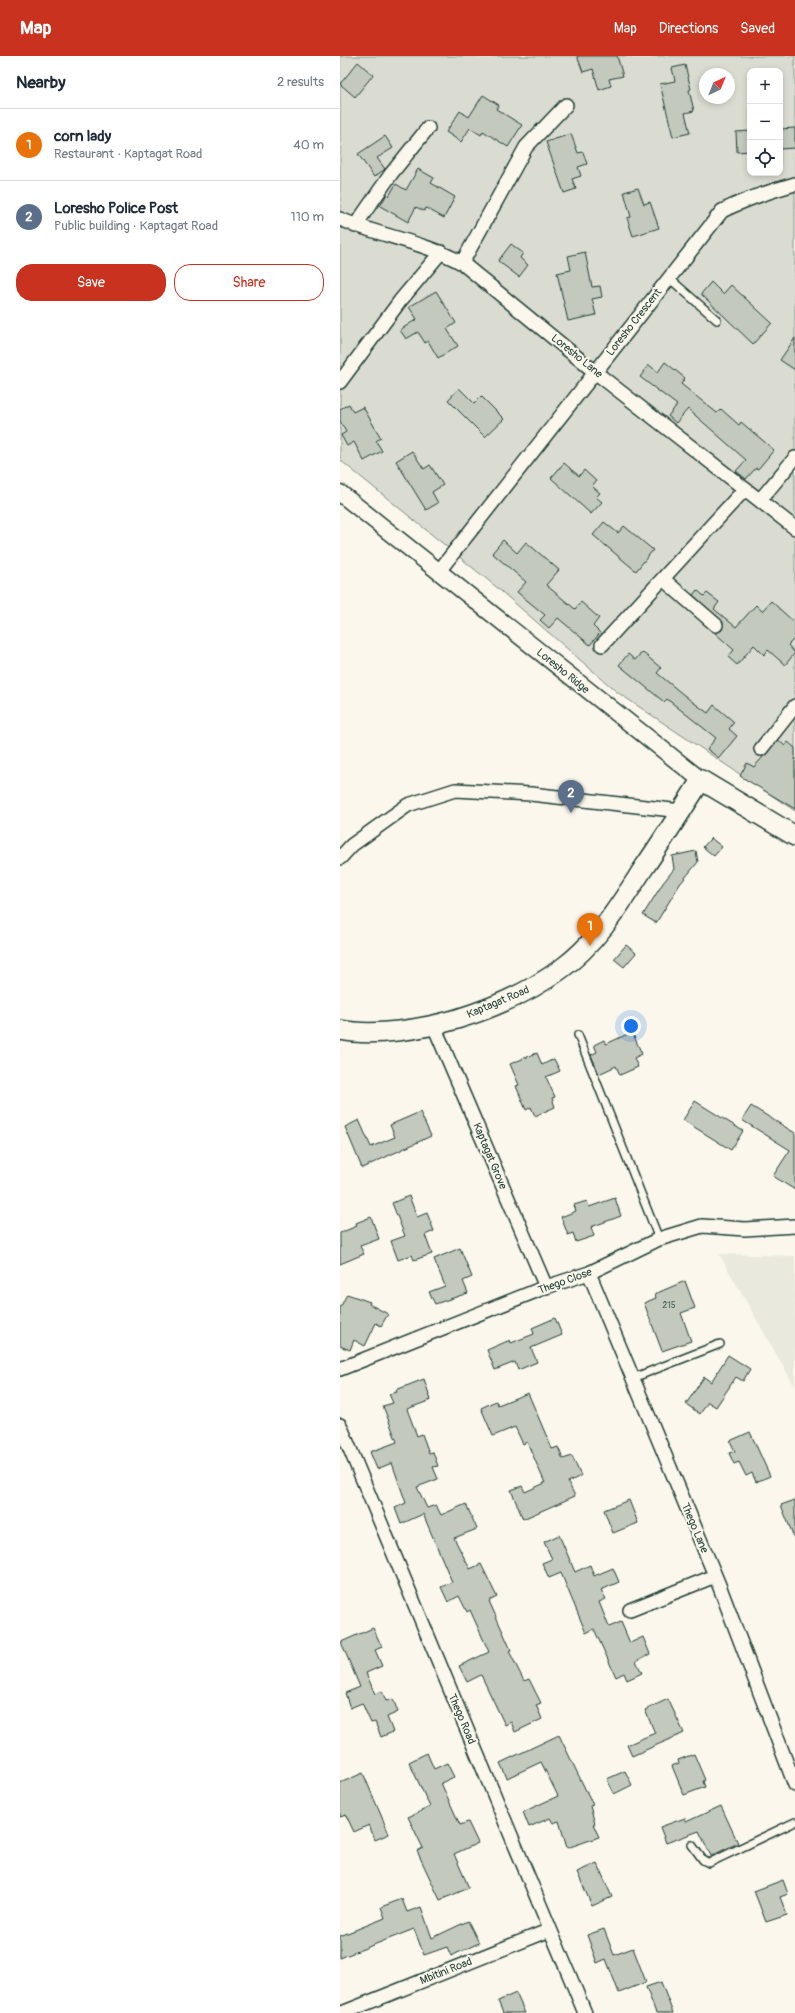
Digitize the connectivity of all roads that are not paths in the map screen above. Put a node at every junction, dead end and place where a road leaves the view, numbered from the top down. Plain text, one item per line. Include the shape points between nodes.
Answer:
1 (566, 105) dead end
2 (428, 128) dead end
3 (795, 184) edge
4 (340, 219) edge
5 (355, 226) junction
6 (441, 252) junction
7 (462, 263) junction
8 (669, 278) junction
9 (718, 320) dead end
10 (595, 372) junction
11 (340, 382) edge
12 (795, 458) edge
13 (744, 490) junction
14 (340, 493) edge
15 (760, 500) junction
16 (795, 528) edge
17 (439, 571) junction
18 (663, 579) junction
19 (716, 625) dead end
20 (602, 645) dead end
21 (795, 706) edge
22 (761, 749) dead end
23 (701, 780) junction
24 (681, 811) junction
25 (795, 836) edge
26 (340, 858) edge
27 (434, 1026) junction
28 (340, 1030) edge
29 (578, 1035) dead end
30 (795, 1226) edge
31 (658, 1239) junction
32 (589, 1273) junction
33 (546, 1287) junction
34 (720, 1344) dead end
35 (340, 1369) edge
36 (633, 1378) junction
37 (340, 1425) edge
38 (715, 1576) junction
39 (630, 1610) dead end
40 (795, 1785) edge
41 (795, 1822) edge
42 (692, 1845) dead end
43 (550, 1930) junction
44 (342, 2013) edge
45 (585, 2013) edge

1 - 7 street via 526,147
2 - 5 street via 391,174
3 - 8 street, Loresho Crescent via 739,202 722,211
4 - 5 street, Loresho Lane
5 - 6 street, Loresho Lane
6 - 7 street, Loresho Lane
6 - 11 street via 400,301
7 - 10 street, Loresho Lane
8 - 9 lane
8 - 10 street, Loresho Crescent
10 - 13 street, Loresho Lane
10 - 17 street, Loresho Crescent
12 - 15 street
13 - 15 street, Loresho Lane
13 - 18 street
14 - 17 street, Loresho Ridge
15 - 16 street, Loresho Lane
17 - 23 street, Loresho Ridge
18 - 19 street
18 - 20 street
21 - 22 street
23 - 24 main road, Kaptagat Road
23 - 25 main road, Loresho Ridge
24 - 26 street via 539,795 455,790 408,805 352,845
24 - 27 main road, Kaptagat Road via 610,920 589,944 561,969 525,992 477,1013
27 - 28 main road, Kaptagat Road via 384,1032
27 - 33 street, Kaptagat Grove
29 - 31 lane
30 - 31 street, Thego Close via 745,1229 702,1226
31 - 32 street, Thego Close
32 - 33 street, Thego Close
32 - 36 street, Thego Lane
33 - 35 street, Thego Close
34 - 36 lane
36 - 38 street, Thego Lane
37 - 43 street, Thego Road
38 - 39 street
38 - 40 street, Thego Lane
41 - 42 lane via 709,1864
43 - 44 street, Mbitini Road
43 - 45 street, Thego Road

